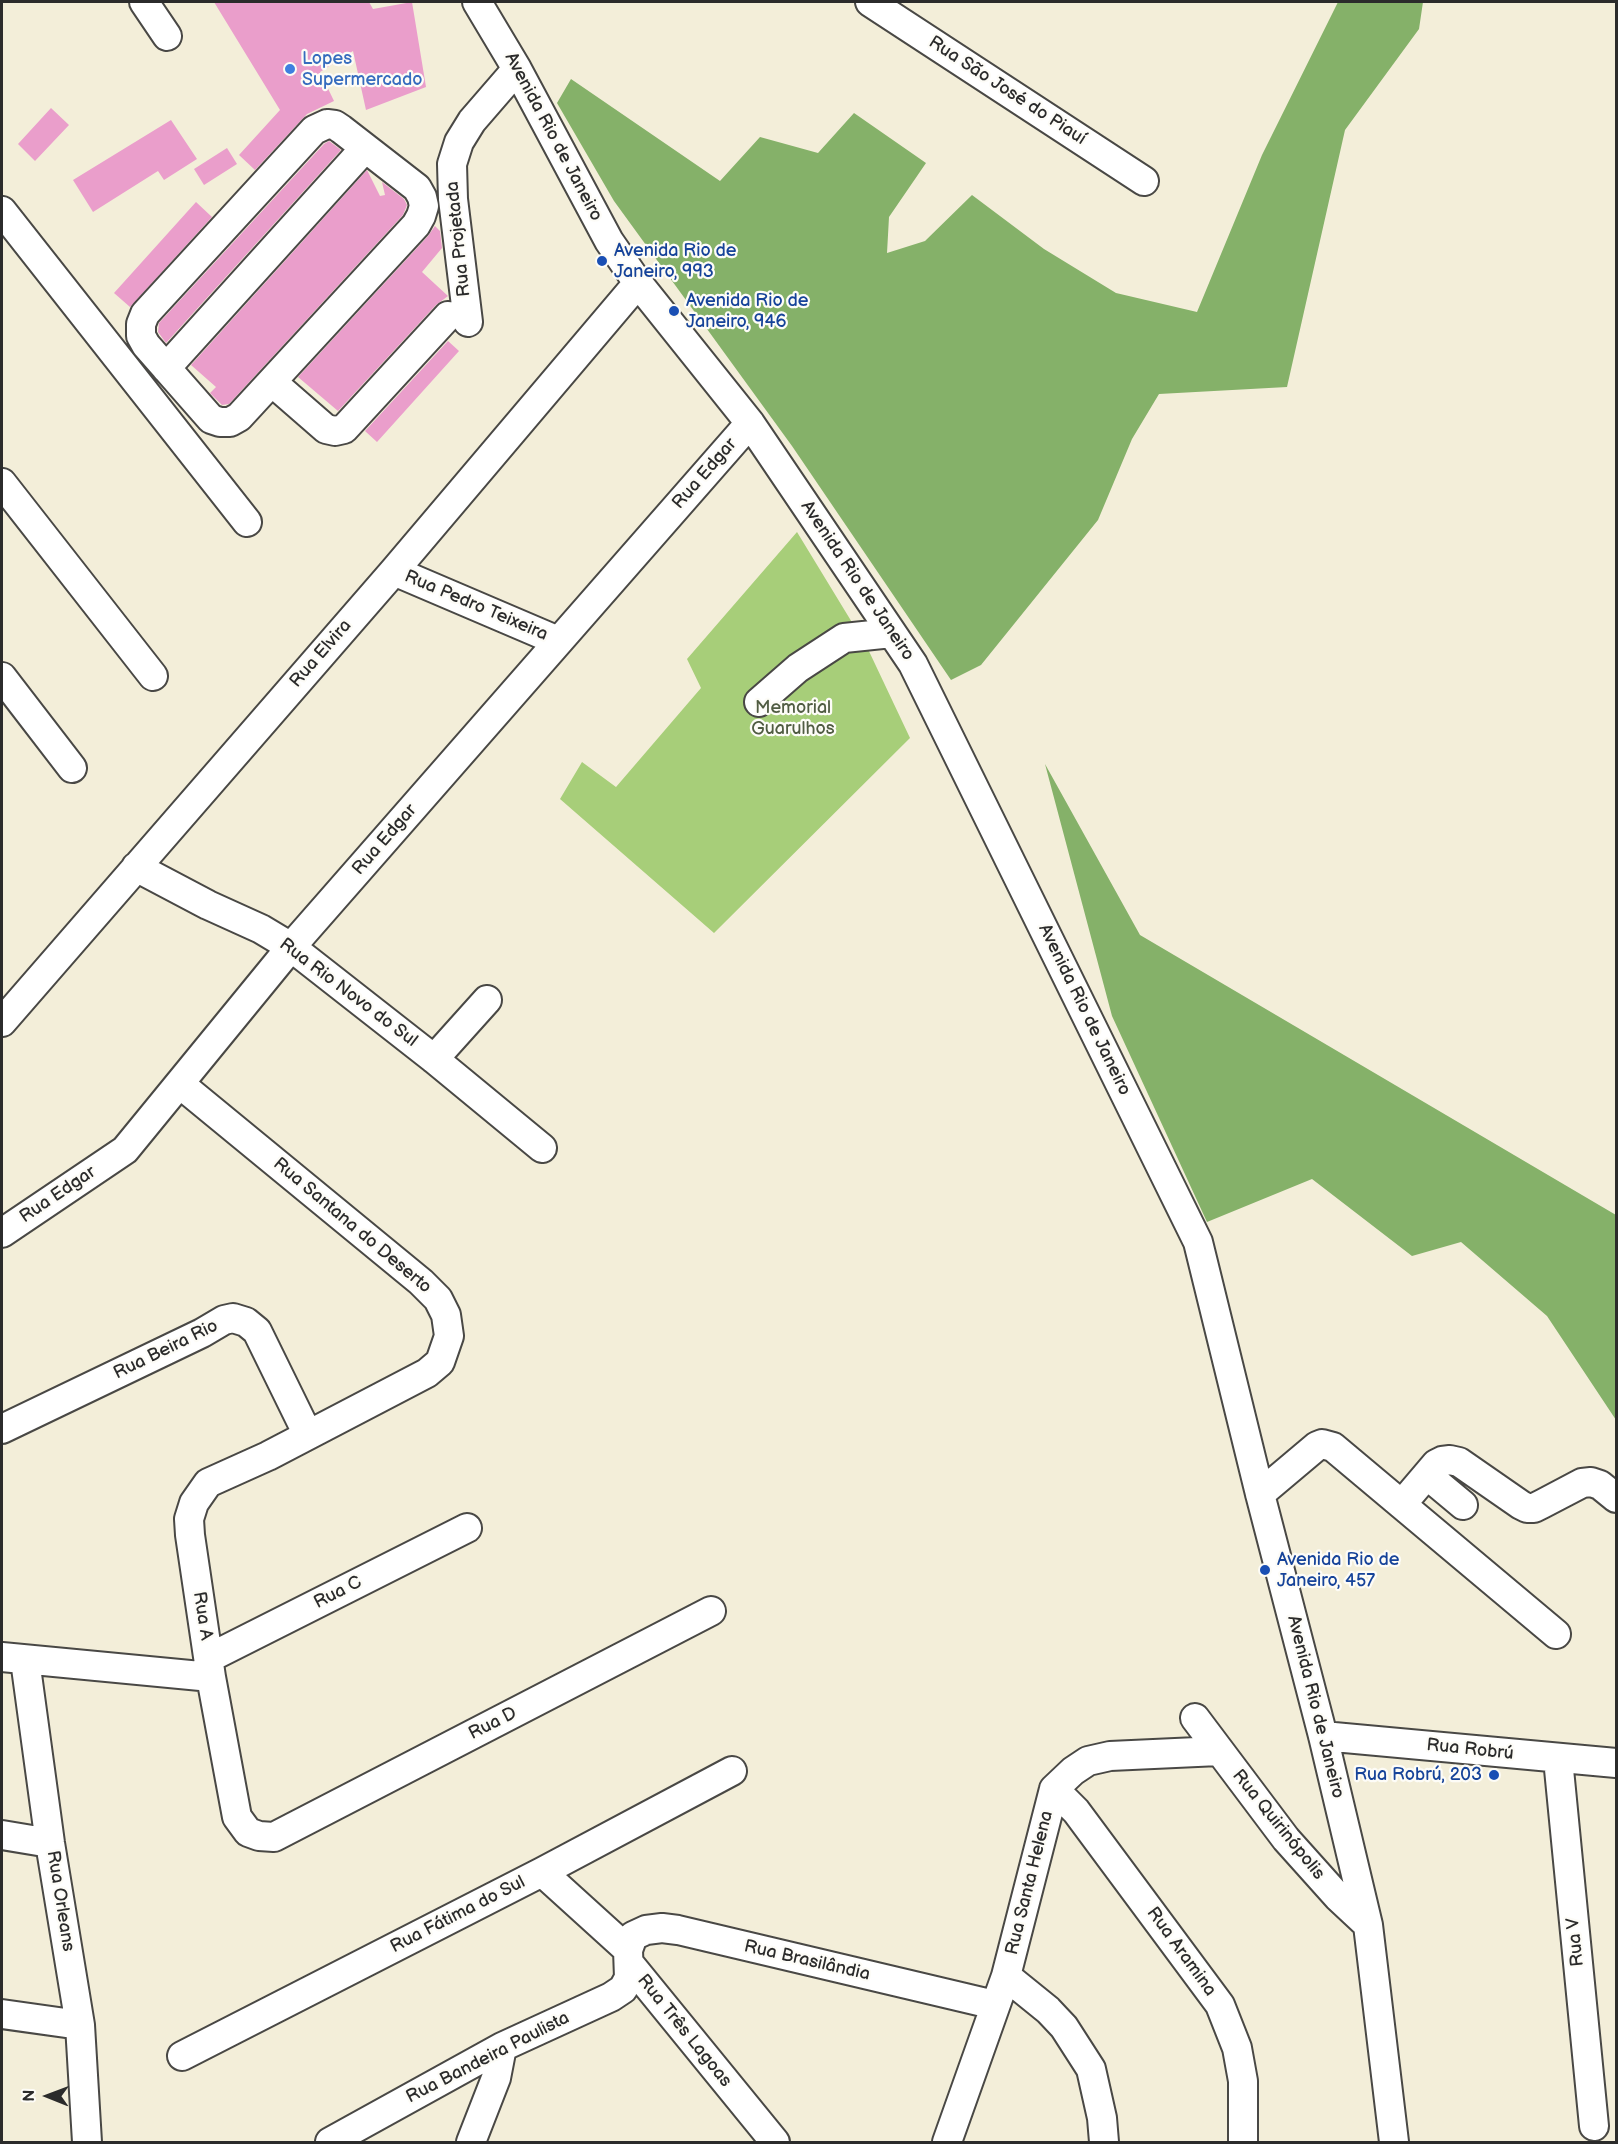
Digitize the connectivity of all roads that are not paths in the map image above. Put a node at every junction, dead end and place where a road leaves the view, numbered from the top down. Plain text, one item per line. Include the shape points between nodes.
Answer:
1 (144, 2) edge
2 (477, 2) edge
3 (870, 2) edge
4 (167, 36) dead end
5 (517, 69) junction
6 (365, 148) junction
7 (1144, 181) dead end
8 (453, 199) junction
9 (424, 206) junction
10 (2, 211) edge
11 (638, 283) junction
12 (166, 368) junction
13 (272, 381) junction
14 (750, 423) junction
15 (2, 483) edge
16 (247, 522) dead end
17 (394, 571) junction
18 (892, 633) junction
19 (558, 640) junction
20 (153, 676) dead end
21 (2, 677) edge
22 (759, 702) dead end
23 (72, 768) dead end
24 (136, 867) junction
25 (291, 947) junction
26 (487, 1000) dead end
27 (2, 1022) edge
28 (434, 1059) junction
29 (180, 1084) junction
30 (542, 1148) dead end
31 (2, 1233) edge
32 (2, 1429) edge
33 (308, 1435) junction
34 (1427, 1475) junction
35 (1260, 1494) junction
36 (1617, 1498) edge
37 (1402, 1504) junction
38 (1463, 1505) dead end
39 (467, 1528) dead end
40 (711, 1611) dead end
41 (1556, 1634) dead end
42 (13, 1658) edge
43 (210, 1667) junction
44 (1195, 1718) dead end
45 (1323, 1736) junction
46 (1219, 1751) junction
47 (1558, 1759) junction
48 (1617, 1763) edge
49 (732, 1771) dead end
50 (1054, 1789) junction
51 (2, 1835) edge
52 (274, 1837) joint
53 (50, 1843) junction
54 (542, 1872) junction
55 (1368, 1925) junction
56 (629, 1957) junction
57 (1006, 1976) junction
58 (996, 2005) junction
59 (2, 2014) edge
60 (80, 2025) junction
61 (502, 2047) junction
62 (182, 2056) dead end
63 (1594, 2126) dead end
64 (87, 2142) edge
65 (330, 2142) edge
66 (471, 2142) edge
67 (775, 2142) edge
68 (947, 2142) edge
69 (1104, 2142) edge
70 (1244, 2142) edge
71 (1394, 2142) edge

1 - 4 street
2 - 5 street, Avenida Rio de Janeiro
3 - 7 street, Rua São José do Piauí
5 - 8 street, Rua Projetada via 459,142 452,164
5 - 11 street, Avenida Rio de Janeiro via 609,241
6 - 9 street via 417,188
6 - 12 street
6 - 12 street via 335,125 315,130 145,314 141,336
8 - 9 street
8 - 13 street, Rua Projetada via 458,319 344,429 326,429
9 - 13 street via 416,225
10 - 16 street
11 - 14 street, Avenida Rio de Janeiro
11 - 17 street, Rua Elvira
12 - 13 street via 211,419 220,422 239,417
14 - 18 street, Avenida Rio de Janeiro
14 - 19 street, Rua Edgar
15 - 20 street
17 - 19 street, Rua Pedro Teixeira
17 - 24 street, Rua Elvira
18 - 22 street via 844,638 798,668
18 - 35 street, Avenida Rio de Janeiro via 913,664 1198,1242
19 - 25 street, Rua Edgar
21 - 23 street
24 - 25 street, Rua Rio Novo do Sul
24 - 27 street, Rua Elvira
25 - 28 street, Rua Rio Novo do Sul
25 - 29 street, Rua Edgar
26 - 28 street
28 - 30 street, Rua Rio Novo do Sul
29 - 31 street, Rua Edgar via 125,1150
29 - 33 street, Rua Santana do Deserto via 421,1282 438,1299 446,1315 449,1336 440,1362 427,1373
32 - 33 street, Rua Beira Rio via 233,1318 257,1331
33 - 43 street, Rua A via 208,1483 194,1503 190,1535
34 - 36 street via 1442,1461 1459,1462 1527,1508 1582,1483 1600,1485
34 - 37 street
34 - 38 street
35 - 37 street via 1322,1444 1333,1447
35 - 45 street, Avenida Rio de Janeiro
37 - 41 street
39 - 43 street, Rua C
40 - 52 street, Rua D
42 - 43 street
42 - 53 street, Rua Orleans
43 - 52 street, Rua A via 237,1817 248,1832
44 - 46 street, Rua Quirinópolis
45 - 47 street, Rua Robrú
45 - 55 street, Avenida Rio de Janeiro
46 - 50 street, Rua Santa Helena via 1110,1756 1088,1761
46 - 55 street, Rua Quirinópolis via 1286,1839
47 - 48 street, Rua Robrú
47 - 63 street, Rua V
49 - 54 street, Rua Fátima do Sul
50 - 57 street, Rua Santa Helena
50 - 70 street, Rua Aramina via 1076,1811 1220,2005 1237,2048 1243,2080
51 - 53 street
53 - 60 street, Rua Orleans
54 - 56 street, Rua Três Lagoas
54 - 62 street, Rua Fátima do Sul
55 - 71 street, Avenida Rio de Janeiro
56 - 58 street, Rua Brasilândia via 633,1936 646,1930 678,1930
56 - 61 street, Rua Bandeira Paulista via 629,1978 611,1997
56 - 67 street, Rua Três Lagoas
57 - 58 street, Rua Santa Helena
57 - 69 street via 1065,2027 1091,2069
58 - 68 street, Rua Santa Helena
59 - 60 street
60 - 64 street, Rua Orleans
61 - 65 street, Rua Bandeira Paulista
61 - 66 street via 496,2078

